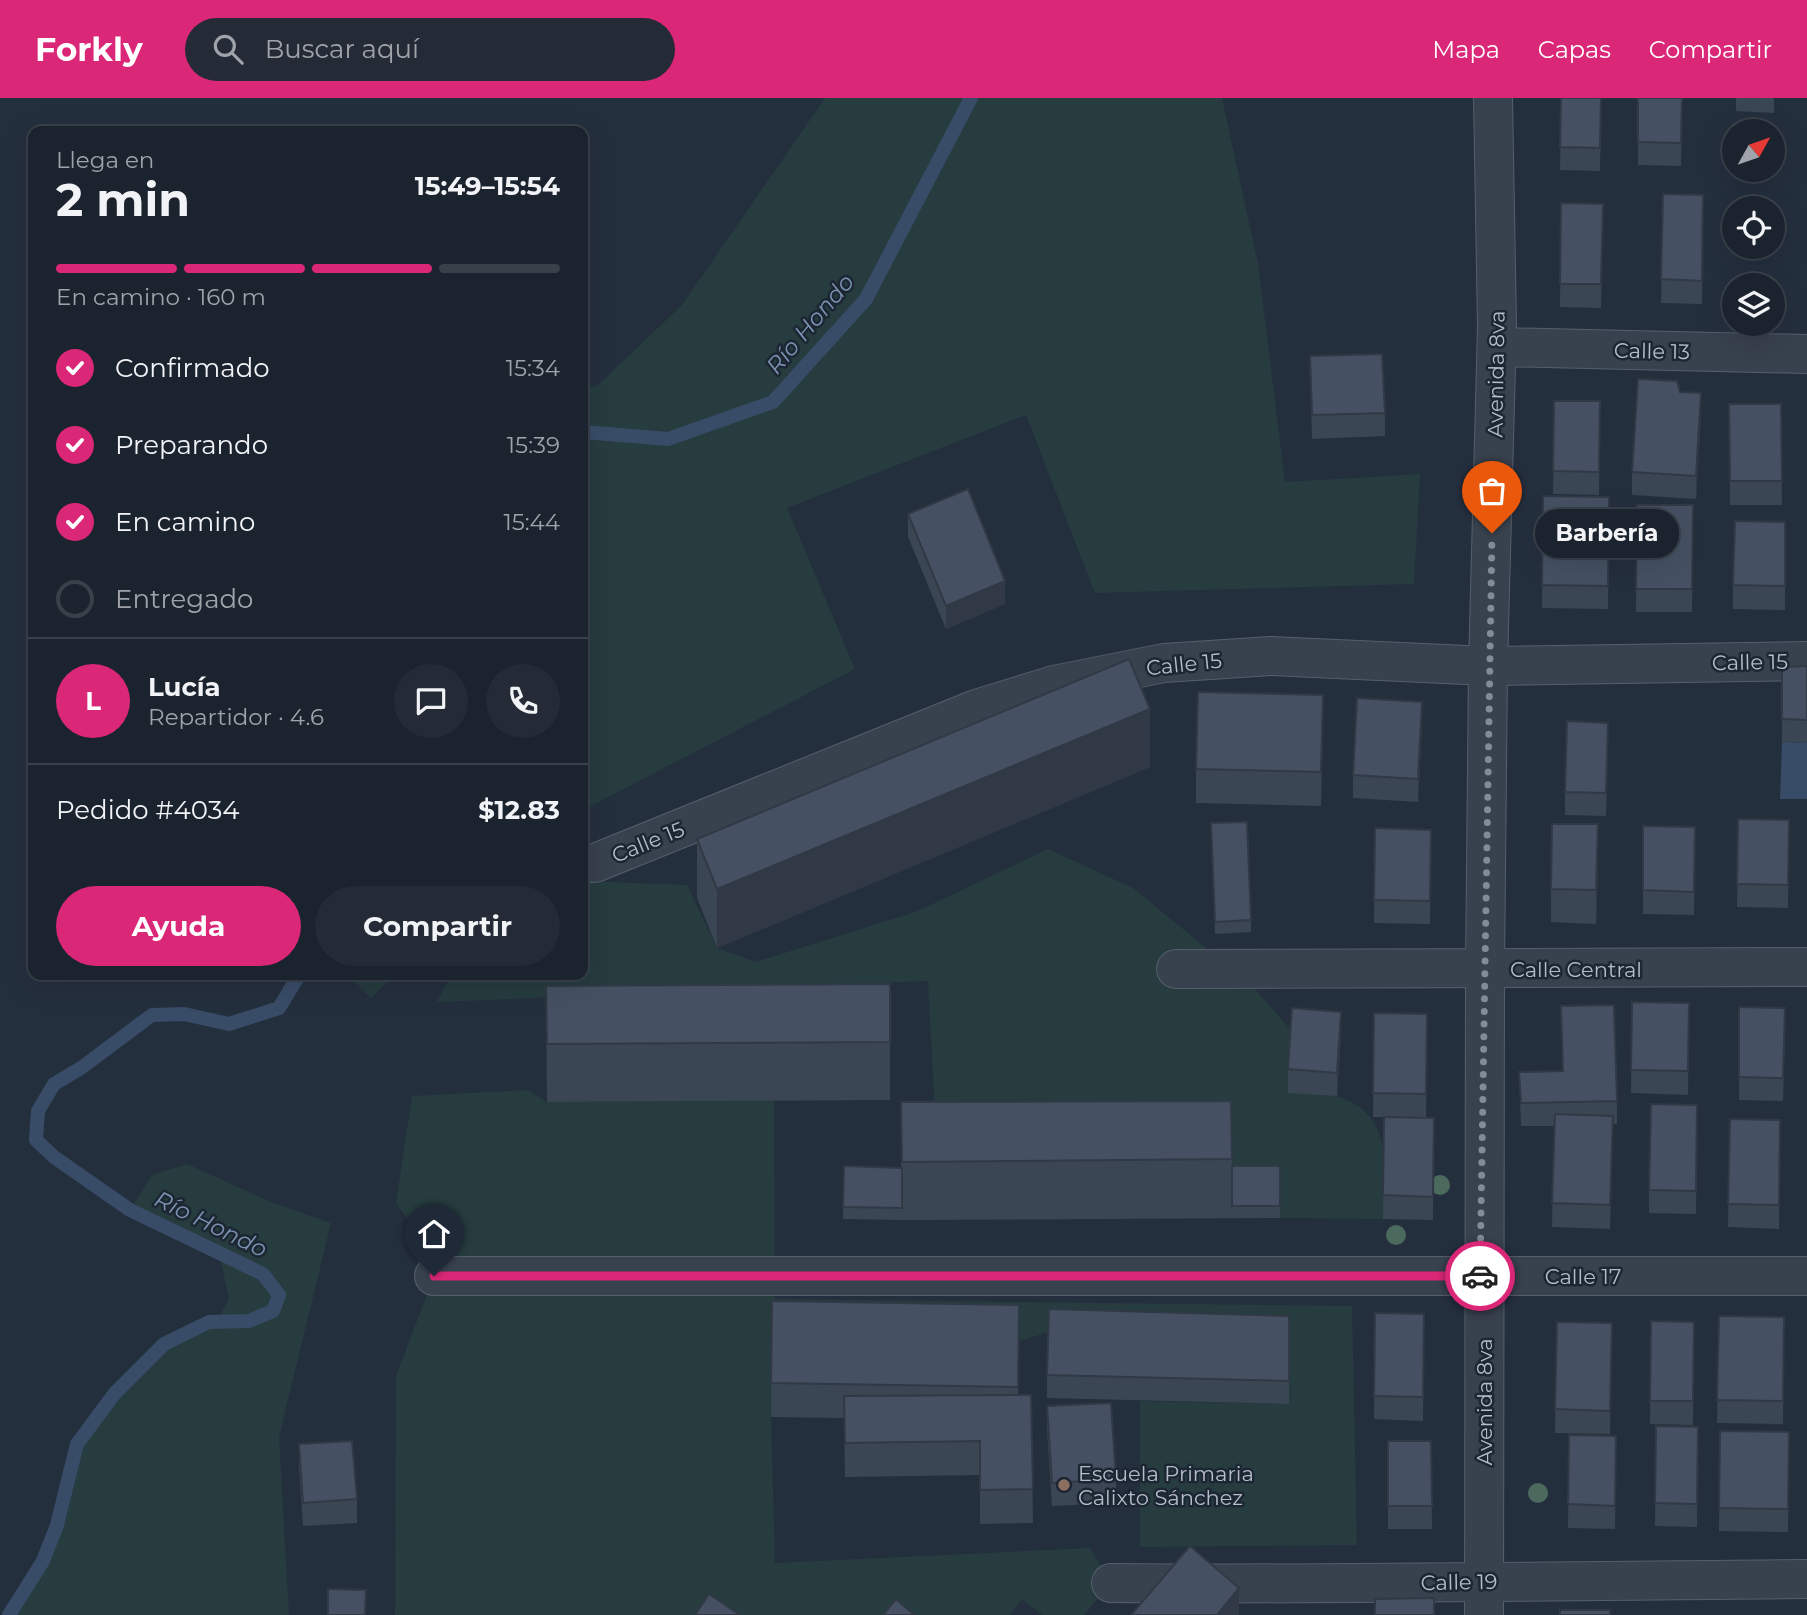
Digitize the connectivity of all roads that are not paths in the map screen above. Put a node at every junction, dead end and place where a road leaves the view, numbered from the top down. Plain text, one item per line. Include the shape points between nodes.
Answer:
1 (1493, 98) edge
2 (1497, 348) junction
3 (1807, 354) edge
4 (1807, 661) edge
5 (1488, 666) junction
6 (595, 863) dead end
7 (1807, 967) edge
8 (1176, 969) dead end
9 (1485, 970) junction
10 (434, 1276) dead end
11 (1483, 1276) junction
12 (1807, 1276) edge
13 (1807, 1580) edge
14 (1111, 1583) dead end
15 (1485, 1598) edge

1 - 2 street, Avenida 8va
2 - 3 street, Calle 13
2 - 5 street, Avenida 8va
4 - 5 street, Calle 15
5 - 6 street, Calle 15 via 1271,656 1164,663 1054,685 976,709
5 - 9 street, Avenida 8va
7 - 9 street, Calle Central
8 - 9 street, Calle Central
9 - 11 street, Avenida 8va
10 - 11 street, Calle 17
11 - 12 street, Calle 17
11 - 15 street, Avenida 8va
13 - 15 street, Calle 19
14 - 15 street, Calle 19 via 1321,1585

